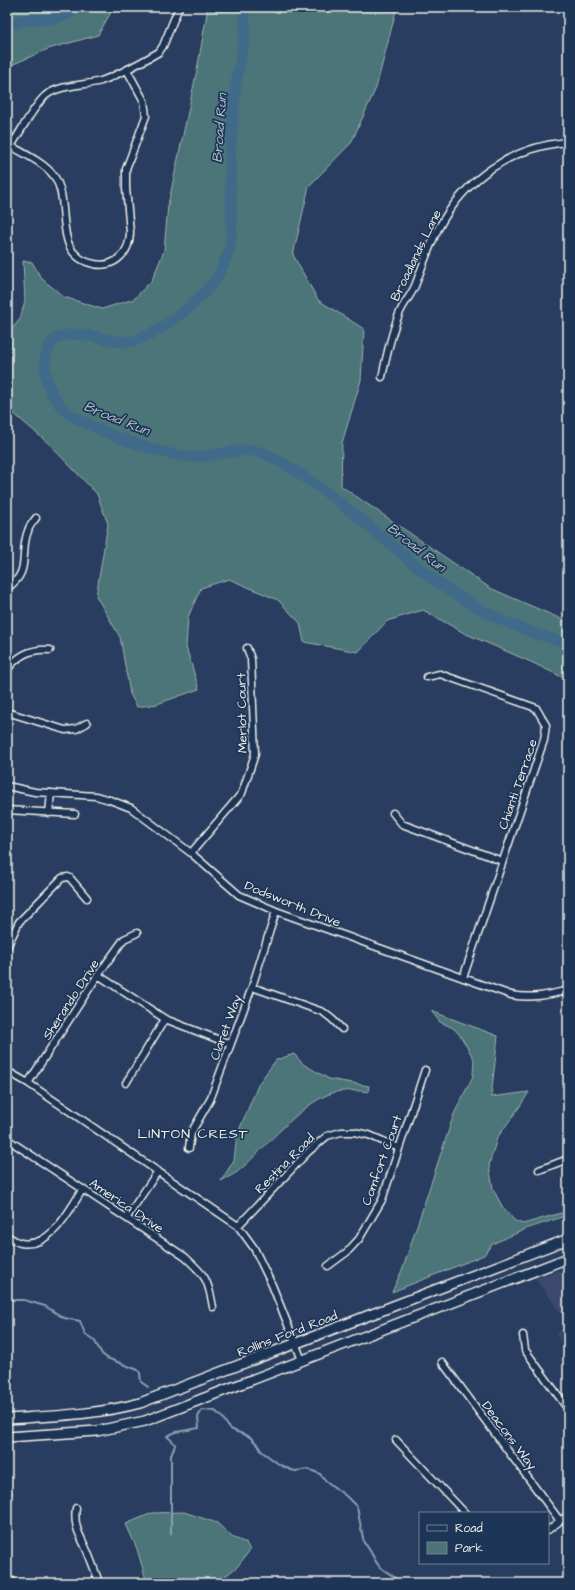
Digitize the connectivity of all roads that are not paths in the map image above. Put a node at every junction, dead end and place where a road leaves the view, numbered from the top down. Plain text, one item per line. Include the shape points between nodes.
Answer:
1 (178, 7) edge
2 (127, 70) junction
3 (568, 142) edge
4 (11, 146) junction
5 (7, 152) edge
6 (382, 377) dead end
7 (36, 518) dead end
8 (7, 588) edge
9 (248, 648) dead end
10 (50, 650) dead end
11 (7, 670) edge
12 (426, 676) dead end
13 (7, 712) edge
14 (87, 723) dead end
15 (7, 786) edge
16 (51, 793) junction
17 (7, 810) edge
18 (49, 813) junction
19 (393, 813) dead end
20 (75, 814) dead end
21 (191, 853) junction
22 (502, 861) junction
23 (87, 898) dead end
24 (276, 911) junction
25 (137, 933) dead end
26 (7, 947) edge
27 (98, 975) junction
28 (463, 978) junction
29 (252, 987) junction
30 (568, 990) edge
31 (165, 1019) junction
32 (342, 1029) dead end
33 (230, 1044) junction
34 (426, 1070) dead end
35 (7, 1071) edge
36 (126, 1082) dead end
37 (28, 1083) junction
38 (7, 1139) edge
39 (189, 1148) dead end
40 (398, 1148) junction
41 (568, 1159) edge
42 (539, 1170) dead end
43 (158, 1171) junction
44 (83, 1189) junction
45 (126, 1218) junction
46 (238, 1226) junction
47 (7, 1236) edge
48 (568, 1239) edge
49 (568, 1258) edge
50 (328, 1266) dead end
51 (213, 1307) dead end
52 (523, 1334) dead end
53 (295, 1344) junction
54 (302, 1360) junction
55 (442, 1362) dead end
56 (568, 1409) edge
57 (7, 1419) edge
58 (7, 1437) edge
59 (396, 1440) dead end
60 (76, 1508) dead end
61 (464, 1512) edge
62 (568, 1515) edge
63 (560, 1521) junction
64 (549, 1529) edge
65 (7, 1577) edge
66 (14, 1583) edge
67 (99, 1583) edge

1 - 2 street via 159,52
2 - 4 street via 101,81 60,88 49,94 40,102
2 - 4 street via 144,101 146,116 126,169 130,239 124,253 115,261 97,265 83,260 73,252 66,239 60,190 54,176
3 - 6 street, Broadlands Lane via 535,148 508,158 484,173 455,201 437,231 413,290 397,319
4 - 5 street
7 - 8 street via 27,531 21,573
9 - 21 street, Merlot Court via 251,659 255,754 242,793
10 - 11 street via 41,649 25,653
12 - 22 street, Chianti Terrace via 440,674 536,708 546,725 544,740
13 - 14 street via 65,730 76,729
15 - 16 street, Dodsworth Drive
16 - 18 street
16 - 21 street, Dodsworth Drive via 96,796 131,808
17 - 18 street
18 - 20 street
19 - 22 street via 402,824
21 - 24 street, Dodsworth Drive via 238,895
22 - 28 street, Chianti Terrace
23 - 26 street via 70,878 62,878 19,922
24 - 28 street, Dodsworth Drive
24 - 29 street, Claret Way
25 - 27 street, Sherando Drive via 124,939
27 - 31 street
27 - 37 street, Sherando Drive
28 - 30 street, Dodsworth Drive via 523,998
29 - 32 street via 323,1012
29 - 33 street, Claret Way
31 - 33 street
31 - 36 street
33 - 39 street, Claret Way via 210,1100 191,1133
34 - 40 street, Comfort Court
35 - 37 street
37 - 43 street
38 - 44 street, America Drive
40 - 46 street, Restina Road via 369,1135 354,1132 327,1136 308,1152
40 - 50 street, Comfort Court via 382,1200 359,1239
41 - 42 street
43 - 45 street
43 - 46 street
44 - 45 street, America Drive
44 - 47 street via 53,1233 38,1243 21,1243
45 - 51 street, America Drive via 185,1257 202,1273 210,1286
46 - 53 street via 254,1248 272,1285
48 - 53 main road, Rollins Ford Road
49 - 54 main road
52 - 56 street via 525,1350
53 - 54 street
53 - 57 main road, Rollins Ford Road via 120,1409
54 - 58 main road via 133,1424 109,1430
55 - 63 street, Deacons Way
59 - 61 street
60 - 67 street via 77,1530
62 - 63 street
63 - 64 street
65 - 66 street

